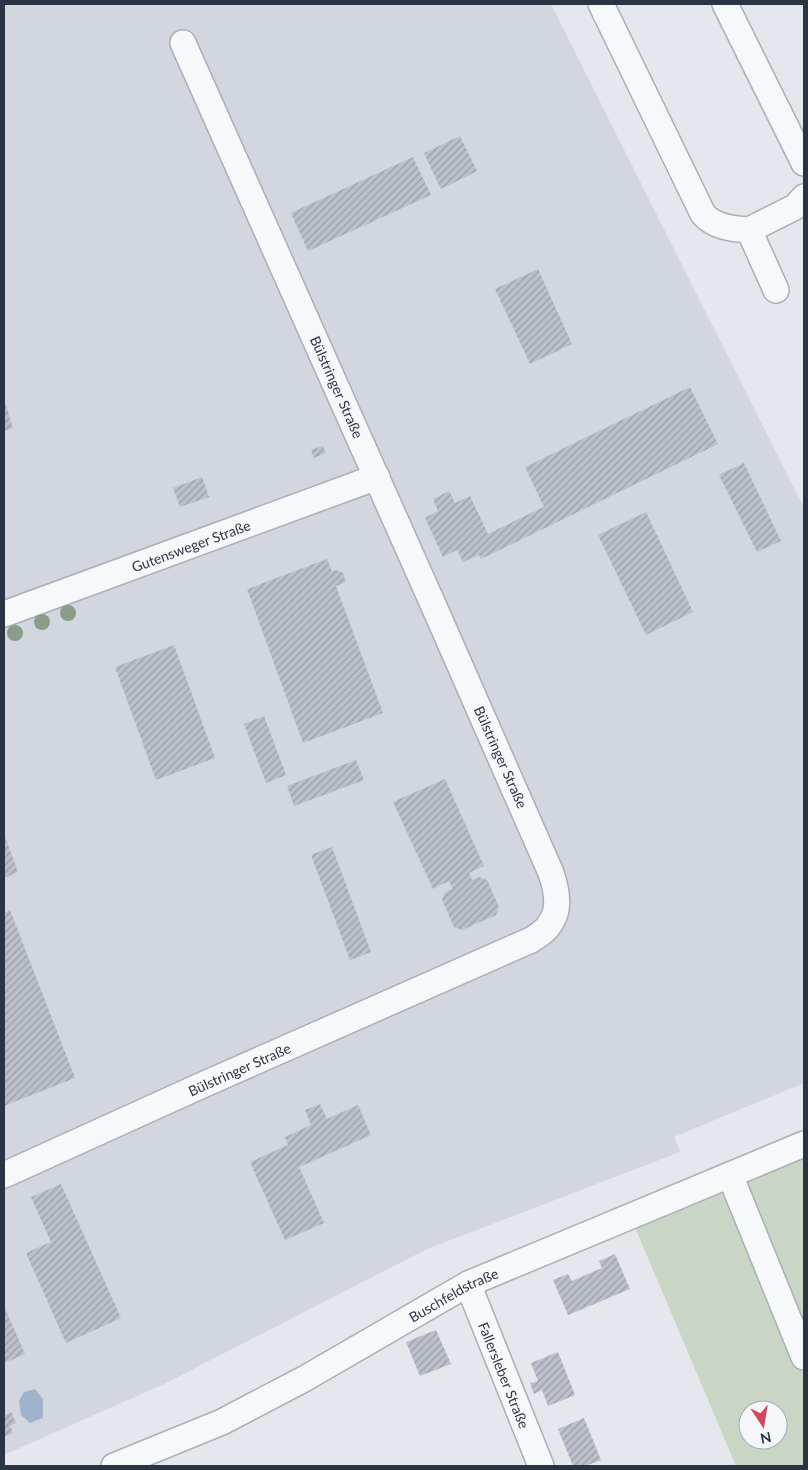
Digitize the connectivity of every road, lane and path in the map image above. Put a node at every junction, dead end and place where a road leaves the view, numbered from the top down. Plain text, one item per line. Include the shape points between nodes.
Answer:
1 (601, 4) edge
2 (725, 4) edge
3 (183, 43) dead end
4 (804, 163) edge
5 (804, 196) edge
6 (749, 230) junction
7 (776, 290) dead end
8 (377, 477) junction
9 (4, 614) edge
10 (804, 1144) edge
11 (4, 1175) edge
12 (730, 1175) junction
13 (468, 1284) junction
14 (804, 1357) edge
15 (114, 1466) edge
16 (541, 1466) edge

1 - 6 street via 703,214 726,227
2 - 4 street
3 - 8 street, Bülstringer Straße
5 - 6 street via 795,207
6 - 7 street
8 - 9 street, Gutensweger Straße
8 - 11 street, Bülstringer Straße via 551,873 558,902 552,920 545,931 531,940
10 - 12 street, Buschfeldstraße
12 - 13 street, Buschfeldstraße
12 - 14 street
13 - 15 street, Buschfeldstraße via 304,1379 222,1422
13 - 16 street, Fallersleber Straße

